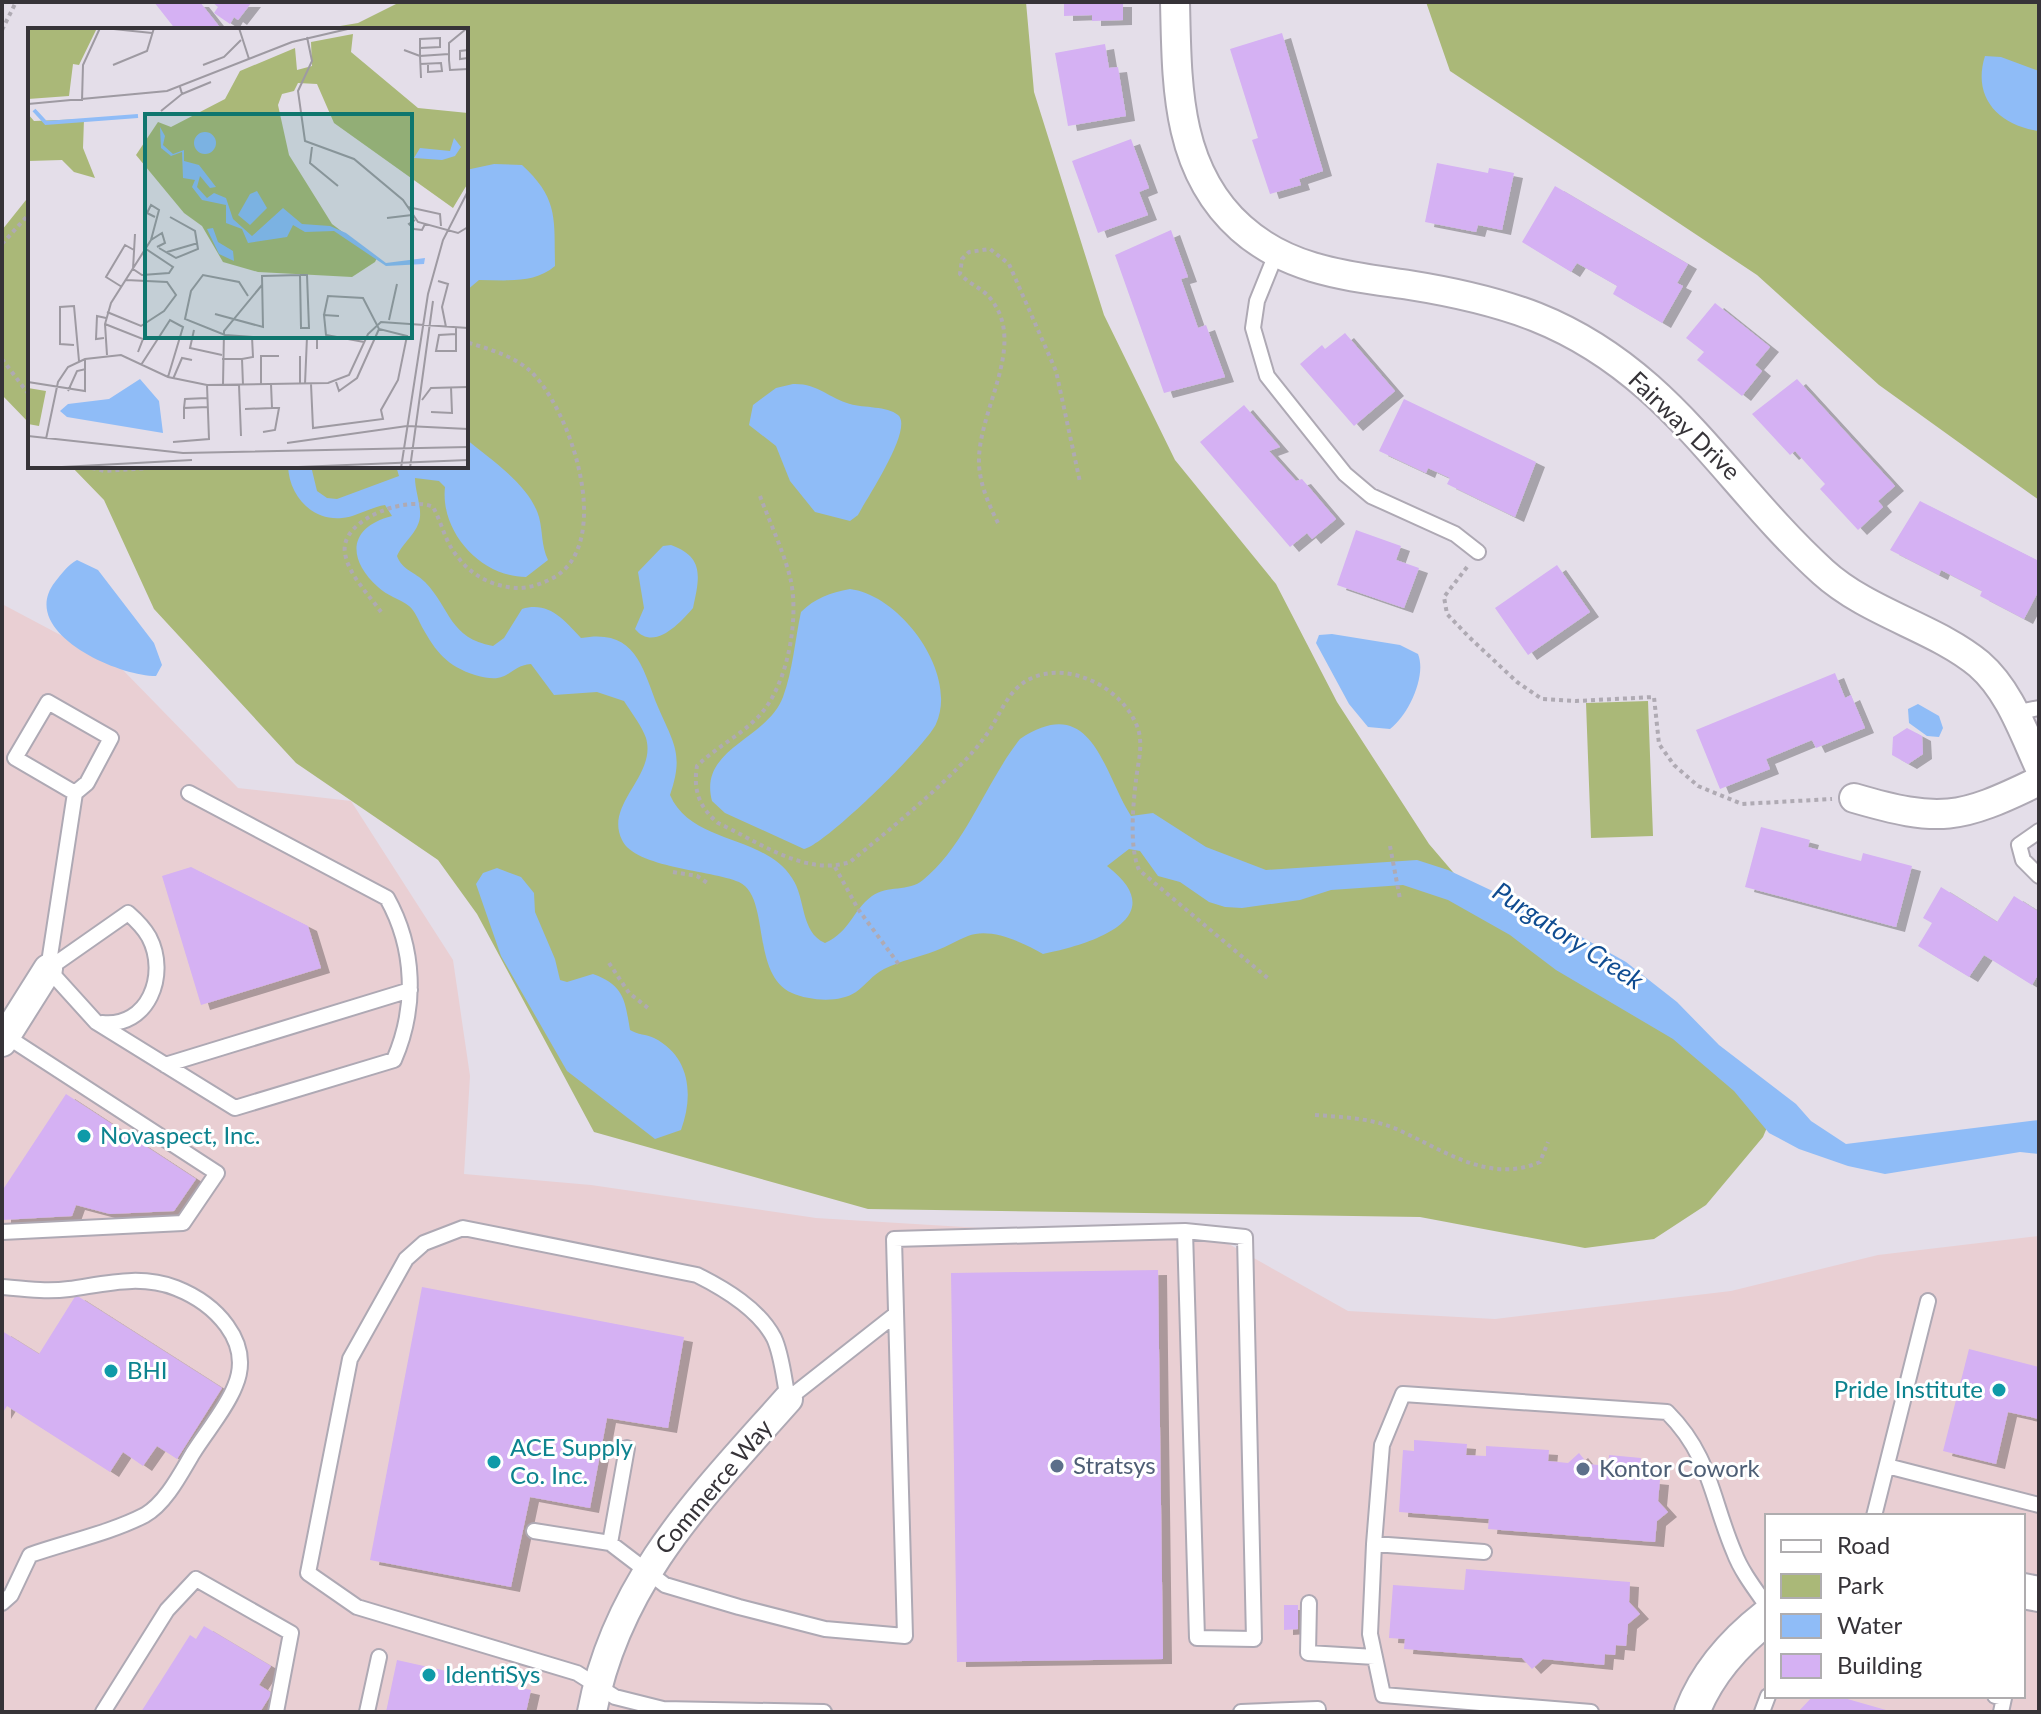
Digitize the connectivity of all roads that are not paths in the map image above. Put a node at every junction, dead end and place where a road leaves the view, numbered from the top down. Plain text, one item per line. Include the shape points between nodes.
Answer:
1 (1175, 2) edge
2 (1276, 254) junction
3 (1478, 552) road end
4 (2027, 711) edge
5 (2039, 766) edge
6 (2039, 781) edge
7 (75, 793) junction
8 (189, 793) dead end
9 (1854, 798) road end
10 (2039, 831) edge
11 (2039, 876) edge
12 (48, 969) junction
13 (410, 990) junction
14 (96, 1022) junction
15 (4, 1039) edge
16 (165, 1065) junction
17 (1185, 1231) junction
18 (2, 1232) edge
19 (2, 1287) edge
20 (1928, 1301) dead end
21 (896, 1314) junction
22 (788, 1399) junction
23 (627, 1448) dead end
24 (1887, 1466) junction
25 (2039, 1505) edge
26 (1875, 1514) edge
27 (534, 1531) dead end
28 (610, 1543) junction
29 (1374, 1544) junction
30 (1484, 1552) dead end
31 (648, 1569) junction
32 (2, 1603) edge
33 (1309, 1603) dead end
34 (1765, 1603) edge
35 (1765, 1619) edge
36 (379, 1657) dead end
37 (1375, 1657) junction
38 (595, 1699) edge
39 (103, 1712) edge
40 (276, 1712) edge
41 (367, 1712) edge
42 (824, 1712) edge
43 (1241, 1712) edge
44 (1318, 1712) edge
45 (1591, 1712) edge
46 (1692, 1712) edge

1 - 2 street, Fairway Drive via 1178,91 1188,145 1224,209
2 - 3 lane via 1257,301 1253,328 1267,376 1345,474 1371,496 1455,534
2 - 4 street, Fairway Drive via 1323,272 1475,297 1538,318 1599,349 1652,388 1701,435 1824,573 1863,601 1978,664
4 - 5 street, Fairway Drive
6 - 9 street via 1988,806 1946,816
7 - 7 lane via 87,783 111,738 48,702 15,758
7 - 12 lane
8 - 13 lane via 387,898 401,923
10 - 11 lane via 2019,845 2023,860
12 - 14 lane
12 - 14 lane via 128,913 140,924 154,954 153,989 134,1019 119,1025
12 - 15 street
13 - 16 lane
13 - 16 lane via 403,1039 394,1060 235,1108
14 - 16 lane
15 - 18 lane via 217,1173 183,1223
17 - 17 lane via 1245,1237 1254,1639 1197,1638
17 - 21 lane via 894,1239
19 - 32 lane via 68,1289 145,1281 173,1287 215,1310 228,1325 239,1364 236,1385 171,1488 147,1514 30,1555
20 - 24 lane
21 - 22 lane
21 - 31 lane via 905,1636 825,1629 739,1607 665,1585
22 - 31 street, Commerce Way via 665,1541
22 - 38 lane via 774,1339 760,1319 697,1275 463,1228 424,1243 406,1259 350,1359 308,1573 357,1607 577,1673
23 - 28 lane
24 - 25 lane
24 - 26 lane
27 - 28 lane
28 - 31 lane
29 - 30 lane
29 - 34 lane via 1382,1445 1403,1394 1667,1412 1690,1436 1717,1496 1734,1555
29 - 37 lane via 1370,1634
31 - 38 street, Commerce Way via 631,1597
33 - 37 lane via 1308,1653
35 - 46 street via 1724,1658
36 - 41 lane
37 - 45 lane via 1383,1695
38 - 42 lane via 615,1697 663,1709
39 - 40 lane via 167,1610 196,1579 291,1633
43 - 44 lane

